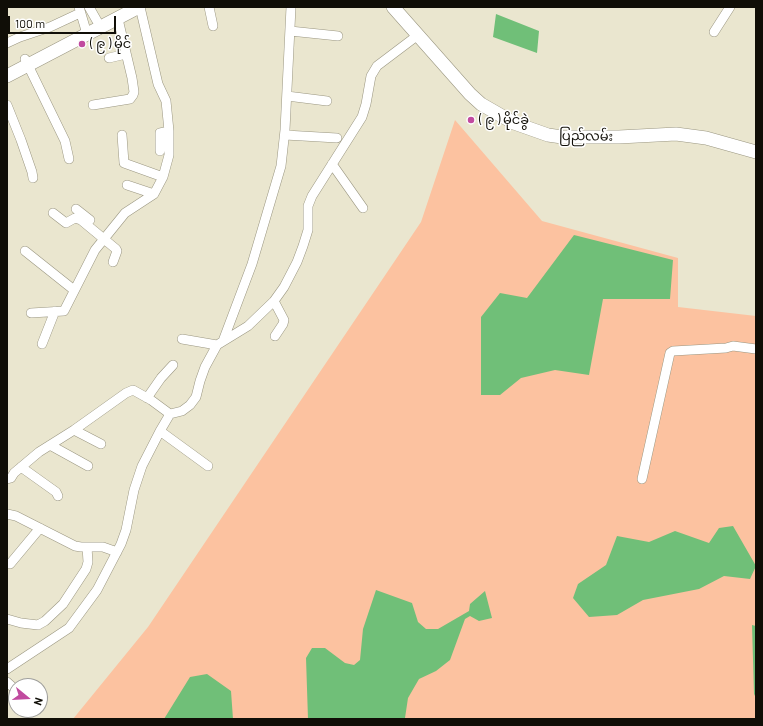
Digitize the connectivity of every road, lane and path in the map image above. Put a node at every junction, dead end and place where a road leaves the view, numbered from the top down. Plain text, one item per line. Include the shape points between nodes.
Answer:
1 (89, 7) edge
2 (140, 7) edge
3 (209, 7) edge
4 (291, 7) edge
5 (393, 7) edge
6 (730, 7) edge
7 (80, 10) edge
8 (121, 13) edge
9 (97, 21) junction
10 (213, 26) dead end
11 (86, 31) junction
12 (290, 32) junction
13 (714, 32) dead end
14 (418, 35) junction
15 (338, 36) dead end
16 (7, 43) edge
17 (126, 54) junction
18 (109, 58) dead end
19 (27, 62) junction
20 (7, 68) edge
21 (7, 76) edge
22 (287, 96) junction
23 (327, 101) dead end
24 (7, 105) edge
25 (93, 105) dead end
26 (169, 131) junction
27 (122, 135) dead end
28 (284, 135) junction
29 (337, 138) dead end
30 (160, 152) dead end
31 (756, 152) edge
32 (69, 159) dead end
33 (332, 164) junction
34 (163, 177) junction
35 (33, 178) dead end
36 (127, 184) dead end
37 (154, 194) junction
38 (363, 208) dead end
39 (76, 209) dead end
40 (52, 214) dead end
41 (106, 237) junction
42 (25, 251) dead end
43 (113, 262) dead end
44 (74, 290) junction
45 (274, 301) junction
46 (55, 311) junction
47 (31, 313) dead end
48 (275, 336) dead end
49 (182, 339) dead end
50 (220, 343) junction
51 (42, 344) dead end
52 (756, 349) edge
53 (173, 365) dead end
54 (147, 398) junction
55 (170, 414) junction
56 (74, 430) junction
57 (160, 431) junction
58 (101, 444) dead end
59 (50, 445) junction
60 (88, 466) dead end
61 (208, 466) dead end
62 (21, 467) junction
63 (7, 479) edge
64 (642, 479) dead end
65 (58, 496) dead end
66 (7, 514) edge
67 (40, 528) junction
68 (87, 547) junction
69 (117, 552) junction
70 (10, 564) dead end
71 (7, 619) edge
72 (7, 669) edge

1 - 9 street
2 - 8 highway
2 - 26 street via 158,84 166,101
3 - 10 street
4 - 12 street
5 - 14 highway, ပြည်လမ်း
6 - 13 street
7 - 11 street
7 - 16 street via 50,27
8 - 9 highway
8 - 11 highway
8 - 17 street
9 - 11 highway
11 - 19 highway
12 - 15 street
12 - 22 street
14 - 31 highway, ပြည်လမ်း via 470,94 481,104 514,124 548,135 572,138 676,134 706,138
14 - 33 street via 377,66 371,76 362,117
17 - 18 street
17 - 25 street via 134,95 130,99
19 - 20 highway
19 - 21 highway
19 - 32 street via 65,141
22 - 23 street
22 - 28 street
24 - 35 street
26 - 30 street via 160,133
26 - 34 street via 169,155
27 - 34 street via 124,163
28 - 29 street
28 - 50 street via 280,166 252,264
33 - 38 street
33 - 45 street via 308,206 308,230 297,262
34 - 37 street
36 - 37 street
37 - 41 street via 125,213
39 - 41 street
40 - 41 street via 66,223 75,218 81,220
41 - 43 street via 117,251
41 - 44 street via 95,250
42 - 44 street
44 - 46 street via 64,311
45 - 48 street via 284,320
45 - 50 street via 248,326
46 - 47 street
46 - 51 street
49 - 50 street
50 - 55 street via 205,367 193,401 182,411
52 - 64 street via 733,346 670,353
53 - 54 street
54 - 55 street
54 - 56 street via 133,390 126,393
55 - 57 street
56 - 58 street
56 - 59 street
57 - 61 street
57 - 69 street via 142,466 131,499 126,530
59 - 60 street
59 - 62 street
62 - 63 street
62 - 65 street
66 - 67 street
67 - 68 street via 75,546
67 - 70 street
68 - 69 street via 102,547
68 - 71 street via 86,569 63,604 46,621 38,625
69 - 72 street via 97,590 69,628

